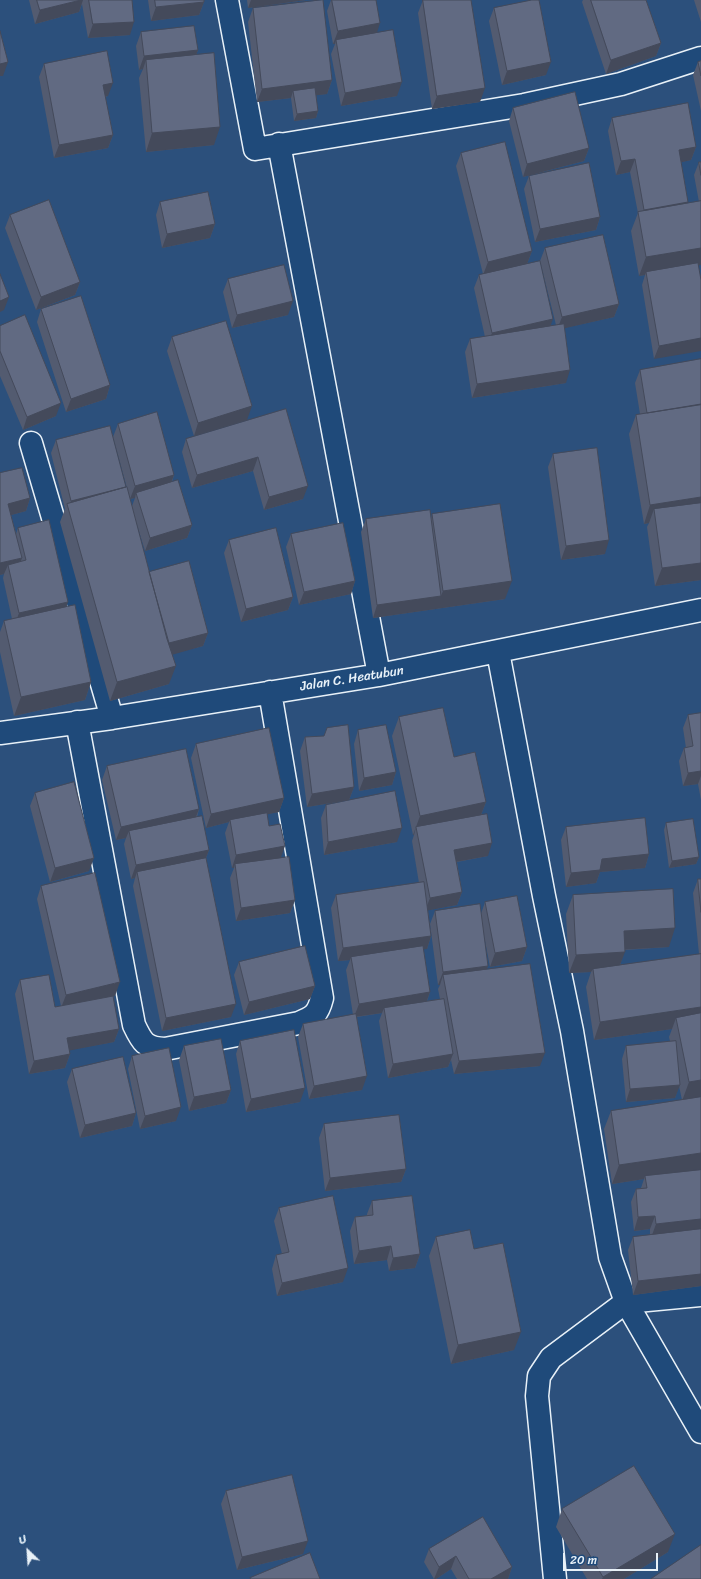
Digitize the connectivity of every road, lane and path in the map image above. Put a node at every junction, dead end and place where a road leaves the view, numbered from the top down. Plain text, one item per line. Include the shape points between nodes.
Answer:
1 (227, 0) edge
2 (701, 58) edge
3 (279, 144) junction
4 (31, 443) dead end
5 (701, 610) edge
6 (498, 652) junction
7 (379, 675) junction
8 (270, 692) junction
9 (112, 718) junction
10 (77, 722) junction
11 (0, 733) edge
12 (701, 1295) edge
13 (626, 1302) junction
14 (701, 1432) edge
15 (555, 1579) edge

1 - 3 street via 255,149
2 - 3 street via 621,84 524,105
3 - 7 street
4 - 9 street
5 - 6 street, Jalan C. Heatubun
6 - 7 street, Jalan C. Heatubun
6 - 13 street via 572,1031 610,1257
7 - 8 street, Jalan C. Heatubun
8 - 9 street, Jalan C. Heatubun
8 - 10 street via 322,998 319,1011 299,1023 165,1049 151,1048 141,1040 134,1024
9 - 10 street, Jalan C. Heatubun
10 - 11 street, Jalan C. Heatubun
12 - 13 street
13 - 14 street
13 - 15 street via 551,1358 539,1376 537,1396

